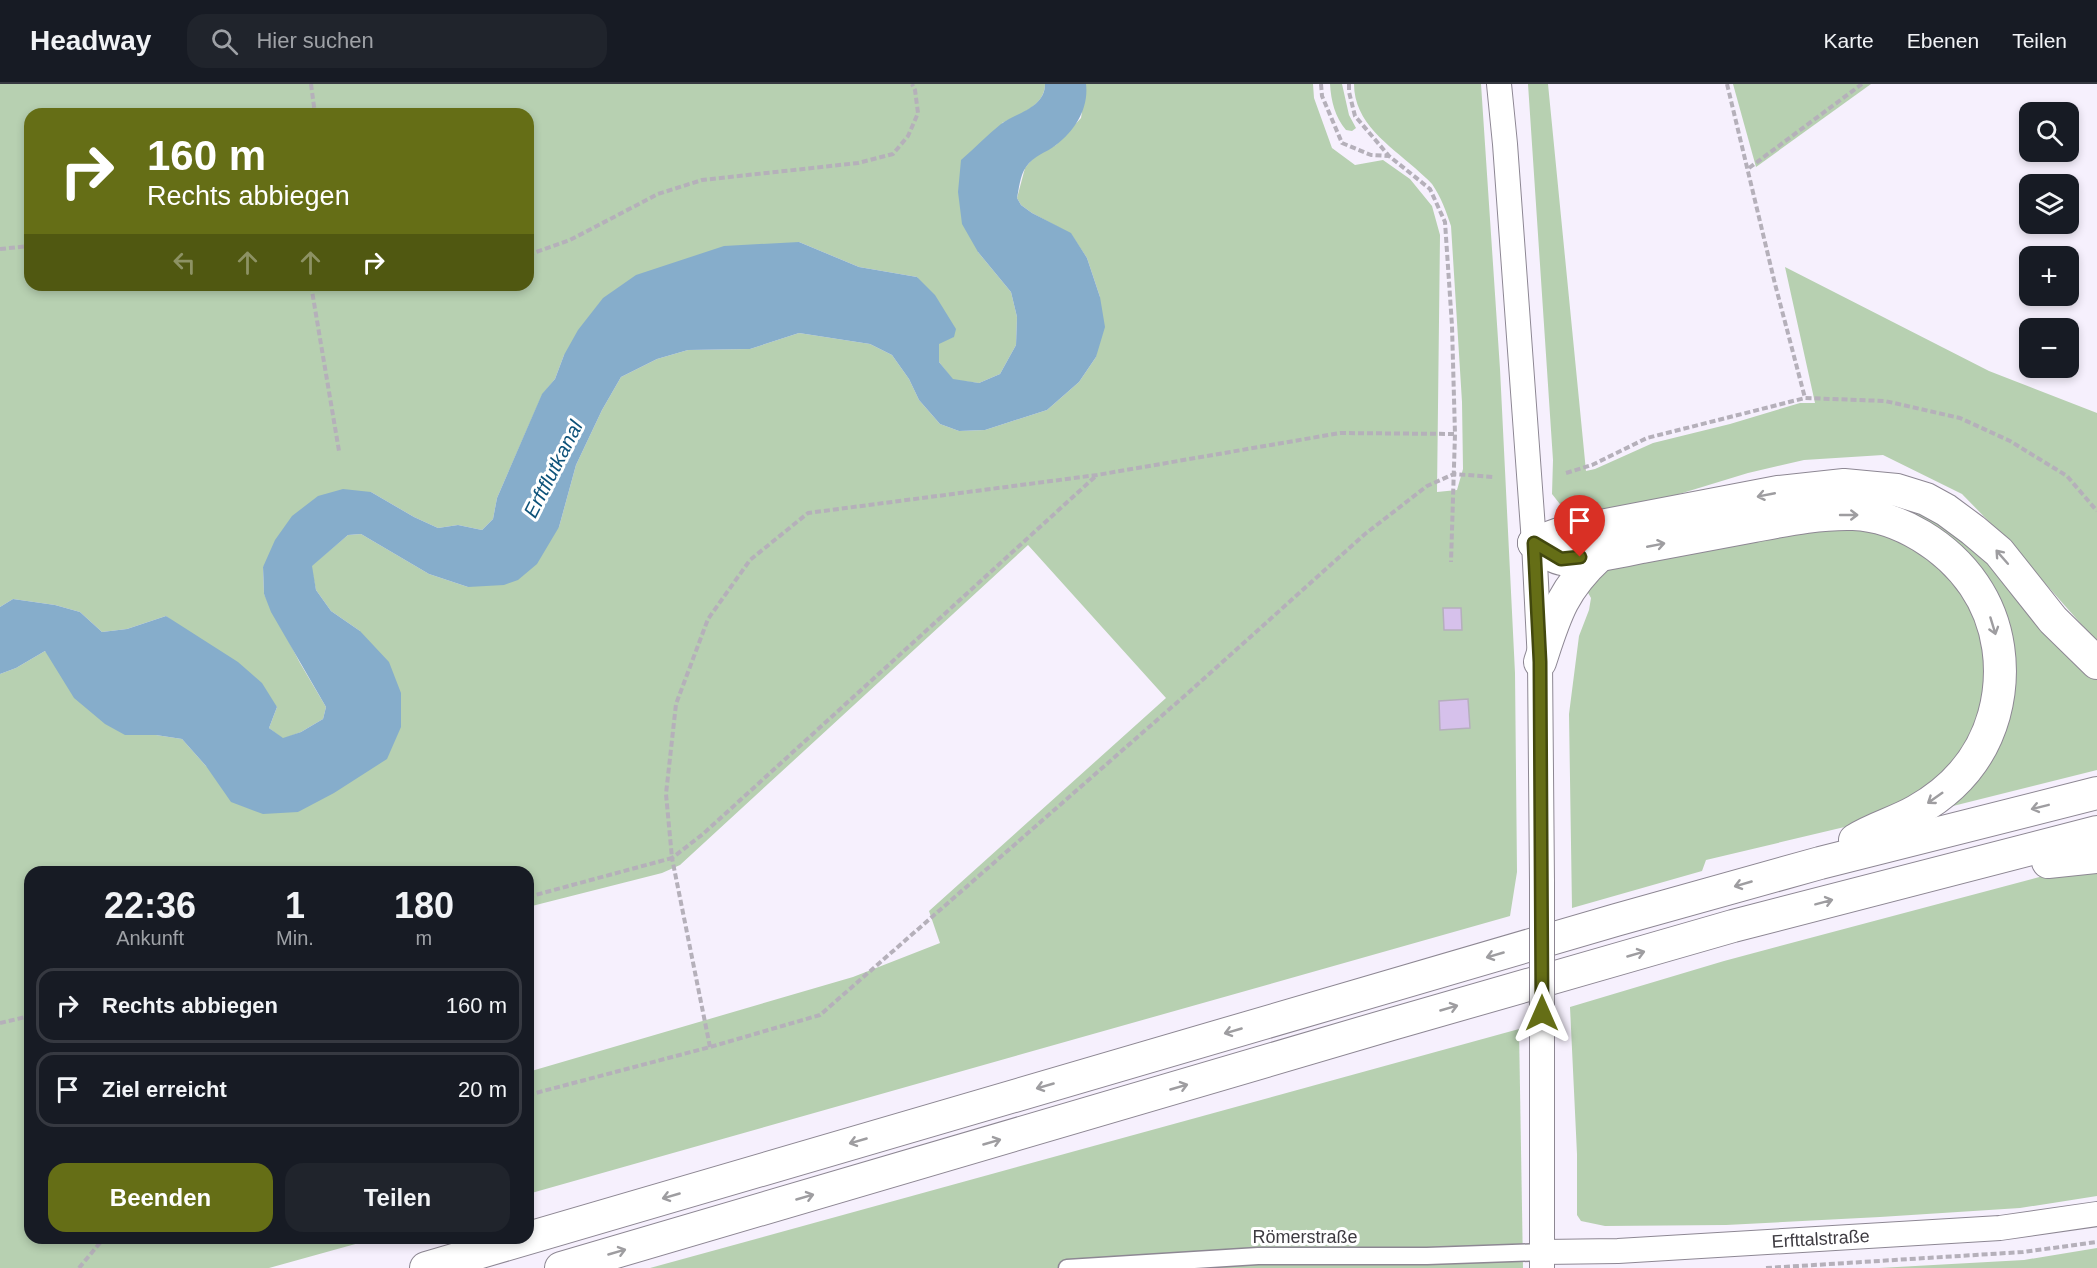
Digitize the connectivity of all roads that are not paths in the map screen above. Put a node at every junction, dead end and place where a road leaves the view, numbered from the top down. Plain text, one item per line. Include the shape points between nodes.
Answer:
1 (1499, 84) edge
2 (1534, 543) junction
3 (1599, 556) junction
4 (1540, 662) junction
5 (2097, 663) edge
6 (2097, 793) edge
7 (2097, 832) edge
8 (2097, 857) edge
9 (1978, 862) junction
10 (1820, 863) junction
11 (2097, 1214) edge
12 (534, 1236) edge
13 (508, 1244) edge
14 (1542, 1260) edge
15 (426, 1268) edge
16 (561, 1268) edge
17 (1067, 1268) edge

1 - 2 main road
2 - 3 highway via 1561,559
2 - 4 main road
5 -> 2 highway via 2053,620 1999,552 1946,510 1897,490 1844,485 1778,492 1559,534
3 - 4 highway via 1582,571 1562,600
3 -> 10 highway via 1798,518 1854,514 1909,530 1933,543 1965,572 1985,604 1999,648 1998,700 1979,752 1960,778 1940,795
4 - 14 main road, bridge
6 -> 10 highway
7 - 9 highway
8 - 9 highway
16 -> 9 highway via 1415,1017 1733,926
10 -> 12 highway
11 - 14 main road, Erfttalstraße via 2000,1228 1618,1251
13 -> 15 highway
14 - 17 street, Römerstraße via 1258,1256

